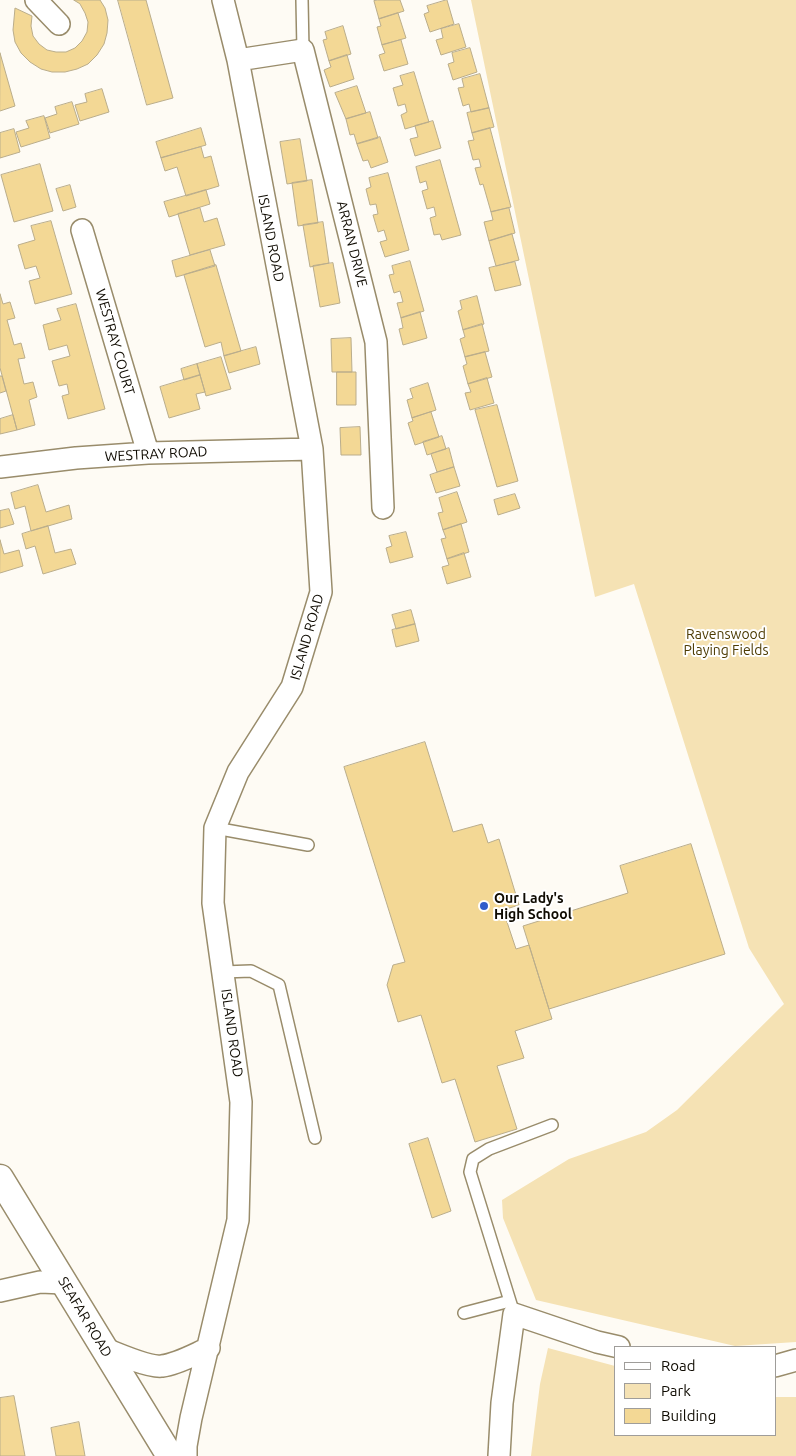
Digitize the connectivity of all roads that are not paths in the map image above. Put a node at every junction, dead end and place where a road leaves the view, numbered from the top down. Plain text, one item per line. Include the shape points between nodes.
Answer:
1 (36, 0) edge
2 (223, 0) edge
3 (302, 0) edge
4 (59, 24) dead end
5 (303, 50) junction
6 (238, 60) junction
7 (82, 230) dead end
8 (312, 450) junction
9 (148, 453) junction
10 (0, 467) edge
11 (383, 508) dead end
12 (215, 828) junction
13 (308, 845) dead end
14 (223, 972) junction
15 (552, 1126) dead end
16 (315, 1138) dead end
17 (0, 1178) edge
18 (64, 1283) junction
19 (0, 1291) edge
20 (512, 1308) junction
21 (464, 1313) dead end
22 (615, 1346) edge
23 (103, 1348) junction
24 (209, 1348) junction
25 (796, 1360) edge
26 (776, 1366) edge
27 (170, 1456) edge
28 (186, 1456) edge
29 (499, 1456) edge

1 - 4 street
2 - 6 street, ISLAND ROAD
3 - 5 lane
5 - 6 street
5 - 11 street, ARRAN DRIVE via 376,342
6 - 8 street, ISLAND ROAD
7 - 9 street, WESTRAY COURT
8 - 9 street, WESTRAY ROAD
8 - 12 street, ISLAND ROAD via 321,592 292,687 238,772
9 - 10 street, WESTRAY ROAD
12 - 13 lane
12 - 14 street, ISLAND ROAD via 214,903
14 - 16 lane via 251,971 279,985
14 - 24 street, ISLAND ROAD via 242,1102 238,1220
15 - 20 lane via 489,1150 473,1159 470,1172
17 - 18 street, SEAFAR ROAD
18 - 19 street via 40,1282
18 - 23 street, SEAFAR ROAD
20 - 21 lane
20 - 22 street
20 - 29 street
23 - 24 street via 161,1367
23 - 27 street, SEAFAR ROAD
24 - 28 street, ISLAND ROAD via 191,1418
25 - 26 street

